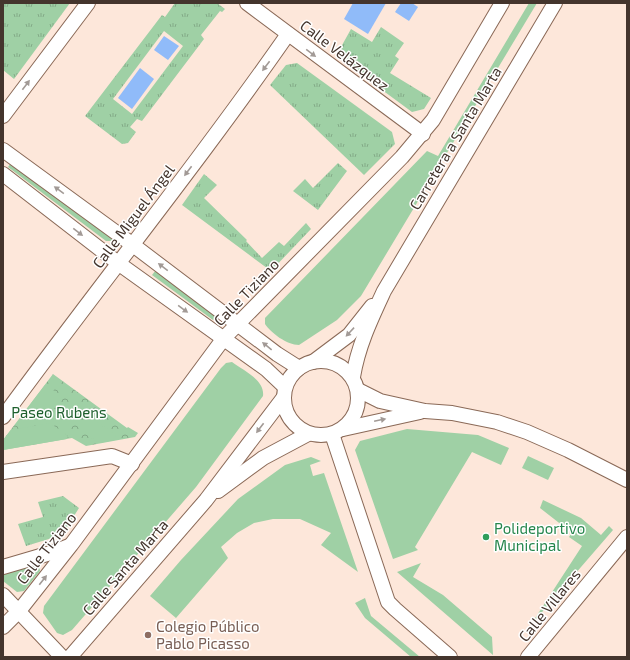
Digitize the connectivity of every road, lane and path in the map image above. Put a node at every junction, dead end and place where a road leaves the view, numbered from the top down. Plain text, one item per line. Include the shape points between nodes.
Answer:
1 (88, 3) edge
2 (247, 3) edge
3 (502, 3) edge
4 (555, 3) edge
5 (288, 34) junction
6 (3, 116) edge
7 (422, 134) junction
8 (3, 150) edge
9 (3, 174) edge
10 (133, 245) junction
11 (118, 263) junction
12 (384, 291) junction
13 (238, 324) junction
14 (224, 338) junction
15 (313, 362) junction
16 (299, 368) junction
17 (353, 377) junction
18 (358, 390) junction
19 (285, 392) junction
20 (426, 411) junction
21 (3, 417) edge
22 (337, 432) junction
23 (308, 434) junction
24 (132, 464) junction
25 (3, 472) edge
26 (627, 480) edge
27 (206, 500) junction
28 (627, 537) edge
29 (71, 545) junction
30 (3, 567) edge
31 (3, 595) edge
32 (19, 610) junction
33 (3, 627) edge
34 (62, 657) edge
35 (70, 657) edge
36 (450, 657) edge
37 (528, 657) edge

6 -> 1 street
2 - 5 street, Calle Velázquez
3 - 7 street, Calle Tiziano
4 - 12 street, Carretera a Santa Marta
5 -> 7 street, Calle Velázquez
5 -> 10 street, Calle Miguel Ángel
7 - 13 street, Calle Tiziano
10 -> 8 street
9 -> 11 street
10 - 11 street, Calle Miguel Ángel
13 -> 10 street
11 -> 14 street
11 - 21 street, Calle Miguel Ángel via 40,364
12 -> 15 street, Carretera a Santa Marta via 349,335
12 - 17 street, Carretera a Santa Marta via 362,341
13 - 14 street, Calle Tiziano
16 -> 13 street
14 - 19 street via 266,369
14 - 24 street, Calle Tiziano
15 - 16 street
15 - 17 street via 328,361 342,366
16 - 19 street via 291,376
17 - 18 street
18 - 20 street via 380,401
18 - 22 street via 358,405 353,419
19 - 23 street via 286,412 295,425
19 -> 27 street, Calle Santa Marta
22 -> 20 street
20 - 26 street via 452,413 497,422 527,432
22 - 23 street via 320,436
22 - 36 street via 388,602
23 - 27 street, Calle Santa Marta via 263,458
24 - 25 street via 112,456
24 - 29 street, Calle Tiziano
27 - 35 street, Calle Santa Marta
28 - 37 street, Calle Villares
29 - 30 street
32 -> 29 street, Calle Tiziano
31 - 32 street
32 - 33 street, Calle Tiziano
32 - 34 street

